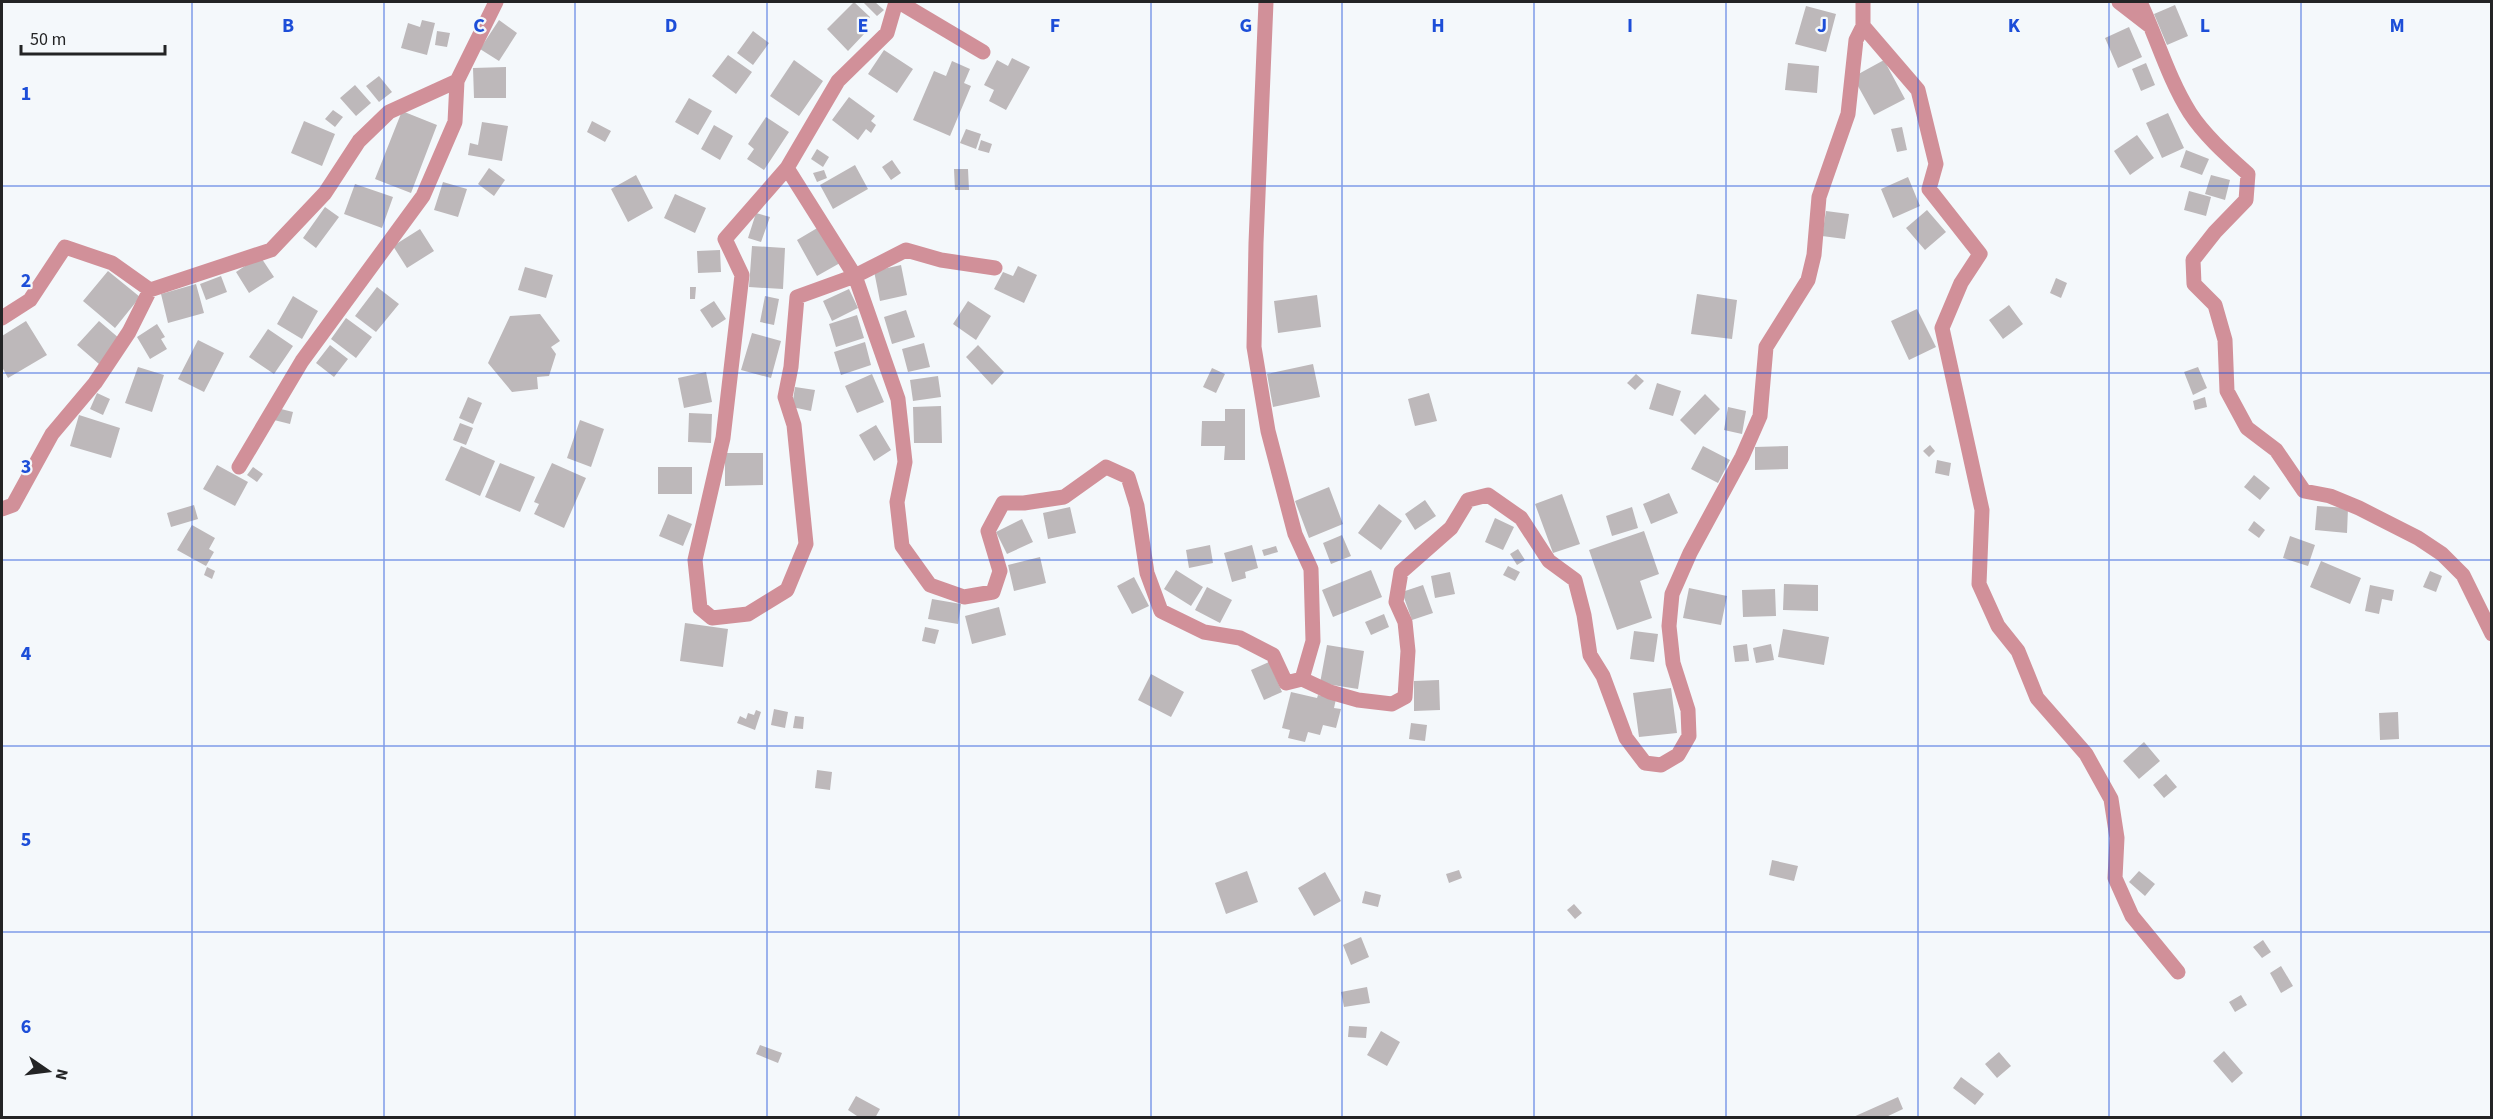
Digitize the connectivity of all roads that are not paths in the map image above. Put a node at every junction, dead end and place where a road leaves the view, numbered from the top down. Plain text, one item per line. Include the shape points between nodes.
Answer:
1 (496, 2) edge
2 (898, 2) edge
3 (1266, 2) edge
4 (1863, 2) edge
5 (2119, 2) edge
6 (2140, 2) edge
7 (1863, 26) junction
8 (2150, 26) junction
9 (983, 52) dead end
10 (457, 81) junction
11 (787, 168) junction
12 (995, 268) dead end
13 (855, 276) junction
14 (150, 290) junction
15 (2, 318) edge
16 (239, 467) dead end
17 (2, 509) edge
18 (2492, 634) edge
19 (1302, 680) junction
20 (2178, 972) dead end

1 - 10 street
2 - 9 street
2 - 11 street via 887,33 838,81
3 - 19 street via 1254,347 1268,431 1295,534 1311,569 1313,641
4 - 7 street
5 - 8 street
6 - 8 street
7 - 19 street via 1856,40 1848,114 1819,197 1815,255 1808,280 1766,347 1760,416 1672,594 1669,626 1673,663 1688,710 1689,736 1678,755 1661,765 1645,763 1626,738 1603,676 1590,655 1575,580 1549,561 1521,518 1488,495 1468,500 1451,528 1401,572 1396,602 1405,622 1408,651 1405,697 1392,704 1358,700
7 - 20 street via 1918,90 1936,164 1929,189 1980,255 1961,283 1942,328 1982,510 1979,584 1998,626 2018,651 2037,698 2086,754 2111,799 2116,838 2115,878 2132,916
8 - 18 street via 2190,114 2248,174 2246,200 2193,260 2194,284 2215,305 2225,340 2227,391 2247,428 2276,450 2304,491 2340,500 2442,554 2463,575
10 - 14 street via 389,112 359,141 325,193 271,249
10 - 16 street via 455,122 423,196 302,361
11 - 13 street
11 - 13 street via 725,239 742,274 723,438 695,560 700,608 712,618 748,614 787,590 806,544 794,425 785,397 797,297
12 - 13 street via 906,250
13 - 19 street via 898,399 905,462 897,502 902,546 930,585 964,597 993,592 1000,571 988,531 1003,503 1064,498 1106,467 1128,477 1137,506 1147,573 1161,611 1204,632 1240,638 1273,655 1286,683
14 - 15 street via 112,263 65,248 30,300
14 - 17 street via 129,332 95,383 52,434 13,505

